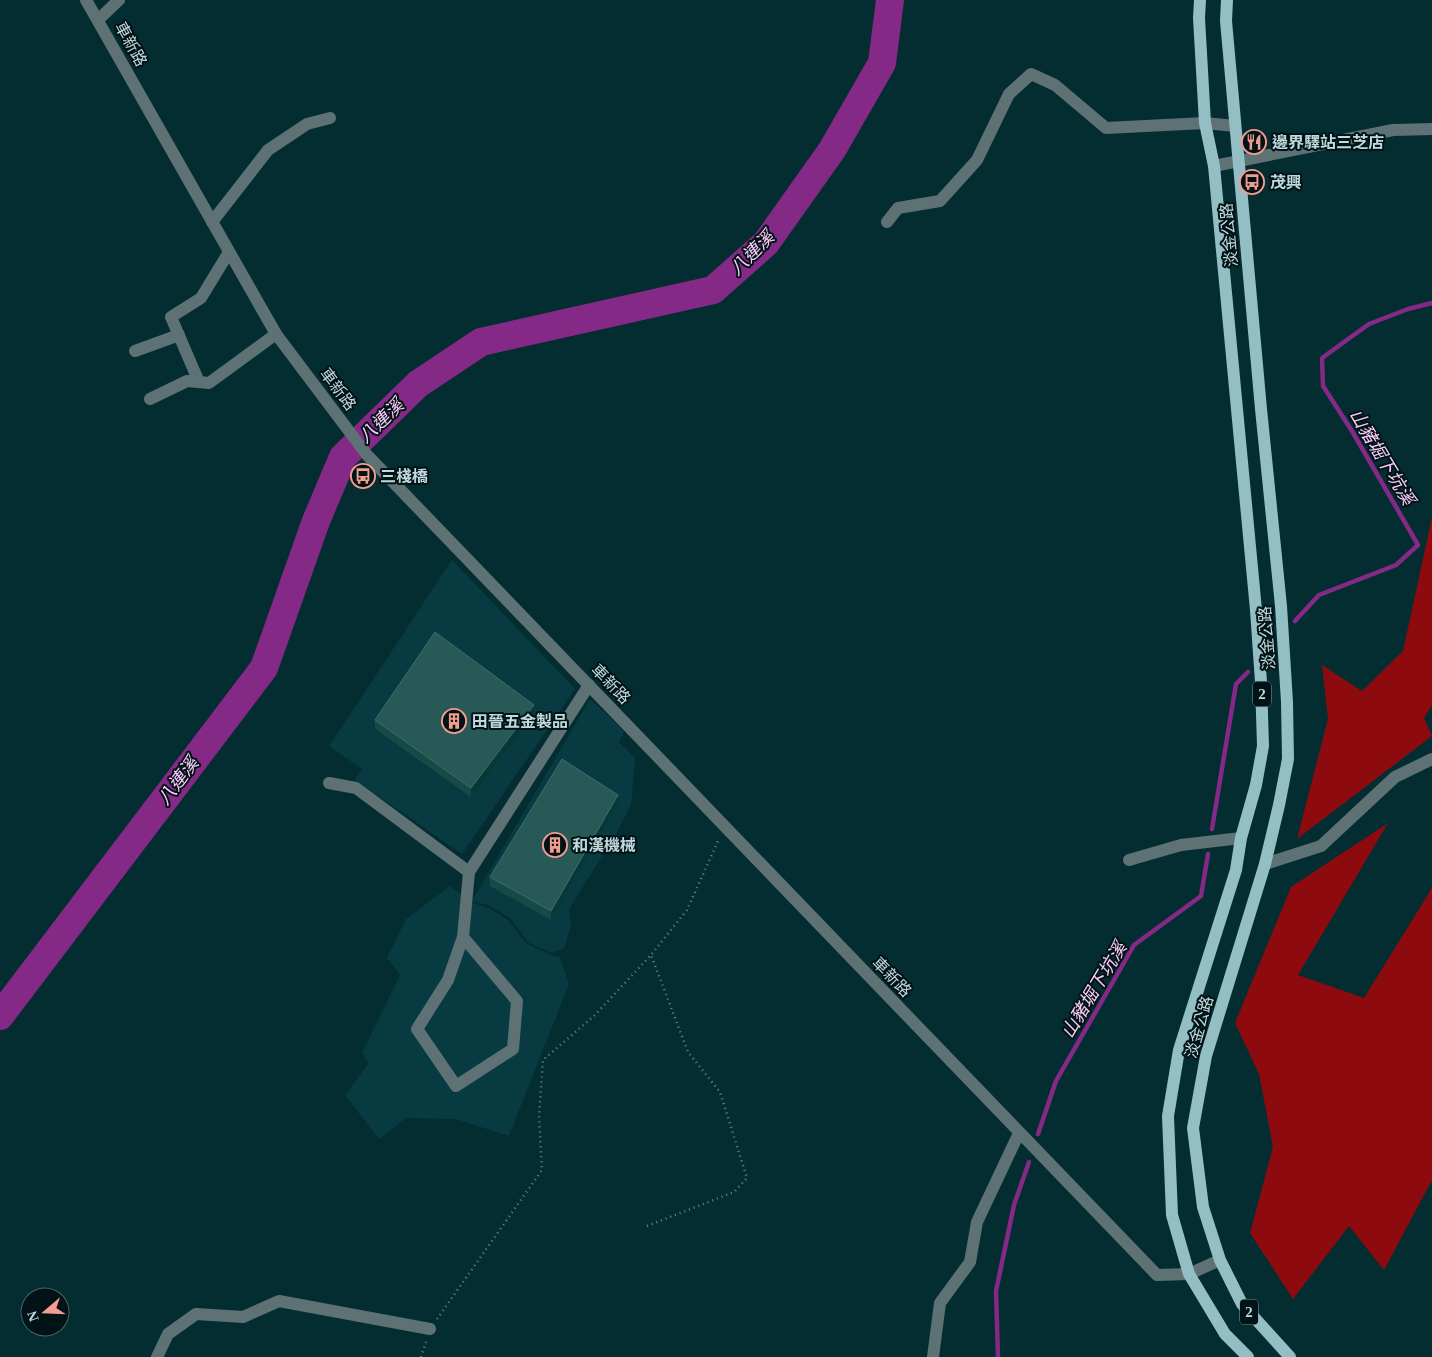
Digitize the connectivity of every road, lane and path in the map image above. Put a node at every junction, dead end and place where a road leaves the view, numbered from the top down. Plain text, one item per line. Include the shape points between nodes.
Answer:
1 (86, 0) edge
2 (119, 0) edge
3 (1200, 0) edge
4 (1227, 0) edge
5 (98, 20) junction
6 (330, 118) dead end
7 (1205, 123) junction
8 (1235, 126) junction
9 (1432, 129) edge
10 (1239, 162) junction
11 (1214, 166) junction
12 (212, 222) junction
13 (887, 222) dead end
14 (229, 252) junction
15 (276, 334) junction
16 (179, 335) junction
17 (135, 351) dead end
18 (199, 382) junction
19 (150, 399) dead end
20 (589, 685) junction
21 (1432, 759) edge
22 (329, 783) dead end
23 (725, 825) junction
24 (1241, 838) junction
25 (1129, 860) dead end
26 (1265, 864) junction
27 (469, 872) junction
28 (464, 937) junction
29 (651, 955) junction
30 (1019, 1133) junction
31 (647, 1226) dead end
32 (1220, 1260) junction
33 (1189, 1274) junction
34 (430, 1329) junction
35 (157, 1357) edge
36 (421, 1357) edge
37 (933, 1357) edge
38 (1248, 1357) edge
39 (1290, 1357) edge

1 - 5 street, 車新路
2 - 5 street
3 - 7 main road, 淡金公路 / 2
4 - 8 main road, 淡金公路 / 2
5 - 12 street, 車新路
6 - 12 street via 307,124 268,150
7 - 8 street
7 - 11 main road, 淡金公路 / 2
7 - 13 street via 1106,128 1054,85 1031,74 1009,94 977,160 940,201 898,208
8 - 10 main road, 淡金公路 / 2
9 - 10 street via 1393,130
10 - 11 street
10 - 26 main road, 淡金公路 / 2 via 1281,606 1287,702 1288,759
11 - 24 main road, 淡金公路 / 2 via 1261,682 1263,746
12 - 14 street, 車新路
14 - 15 street, 車新路
14 - 16 street via 201,298 171,316
15 - 18 street via 209,383
15 - 20 street, 車新路 via 368,455
16 - 17 street
16 - 18 street
18 - 19 street via 187,381
20 - 23 street, 車新路
20 - 27 street
21 - 26 street via 1395,776 1321,846
22 - 27 street via 356,788
23 - 29 path via 687,910
23 - 30 street, 車新路
24 - 25 street via 1181,845
24 - 33 main road, 淡金公路 / 2 via 1236,870 1179,1050 1168,1116 1172,1216
26 - 32 main road, 淡金公路 / 2 via 1206,1056 1193,1128 1203,1208
27 - 28 street
28 - 28 street via 448,980 417,1029 456,1086 513,1049 517,1001
29 - 31 path via 688,1052 720,1092 747,1178 734,1192
29 - 34 path via 595,1015 543,1060 539,1117 542,1170
30 - 33 street, 車新路 via 1157,1275
30 - 37 street via 977,1222 970,1262 940,1303
32 - 33 street, 車新路
32 - 39 main road, 淡金公路 / 2 via 1242,1304
33 - 38 main road, 淡金公路 / 2 via 1225,1334
34 - 35 street via 278,1301 243,1317 196,1314 168,1334
34 - 36 path

